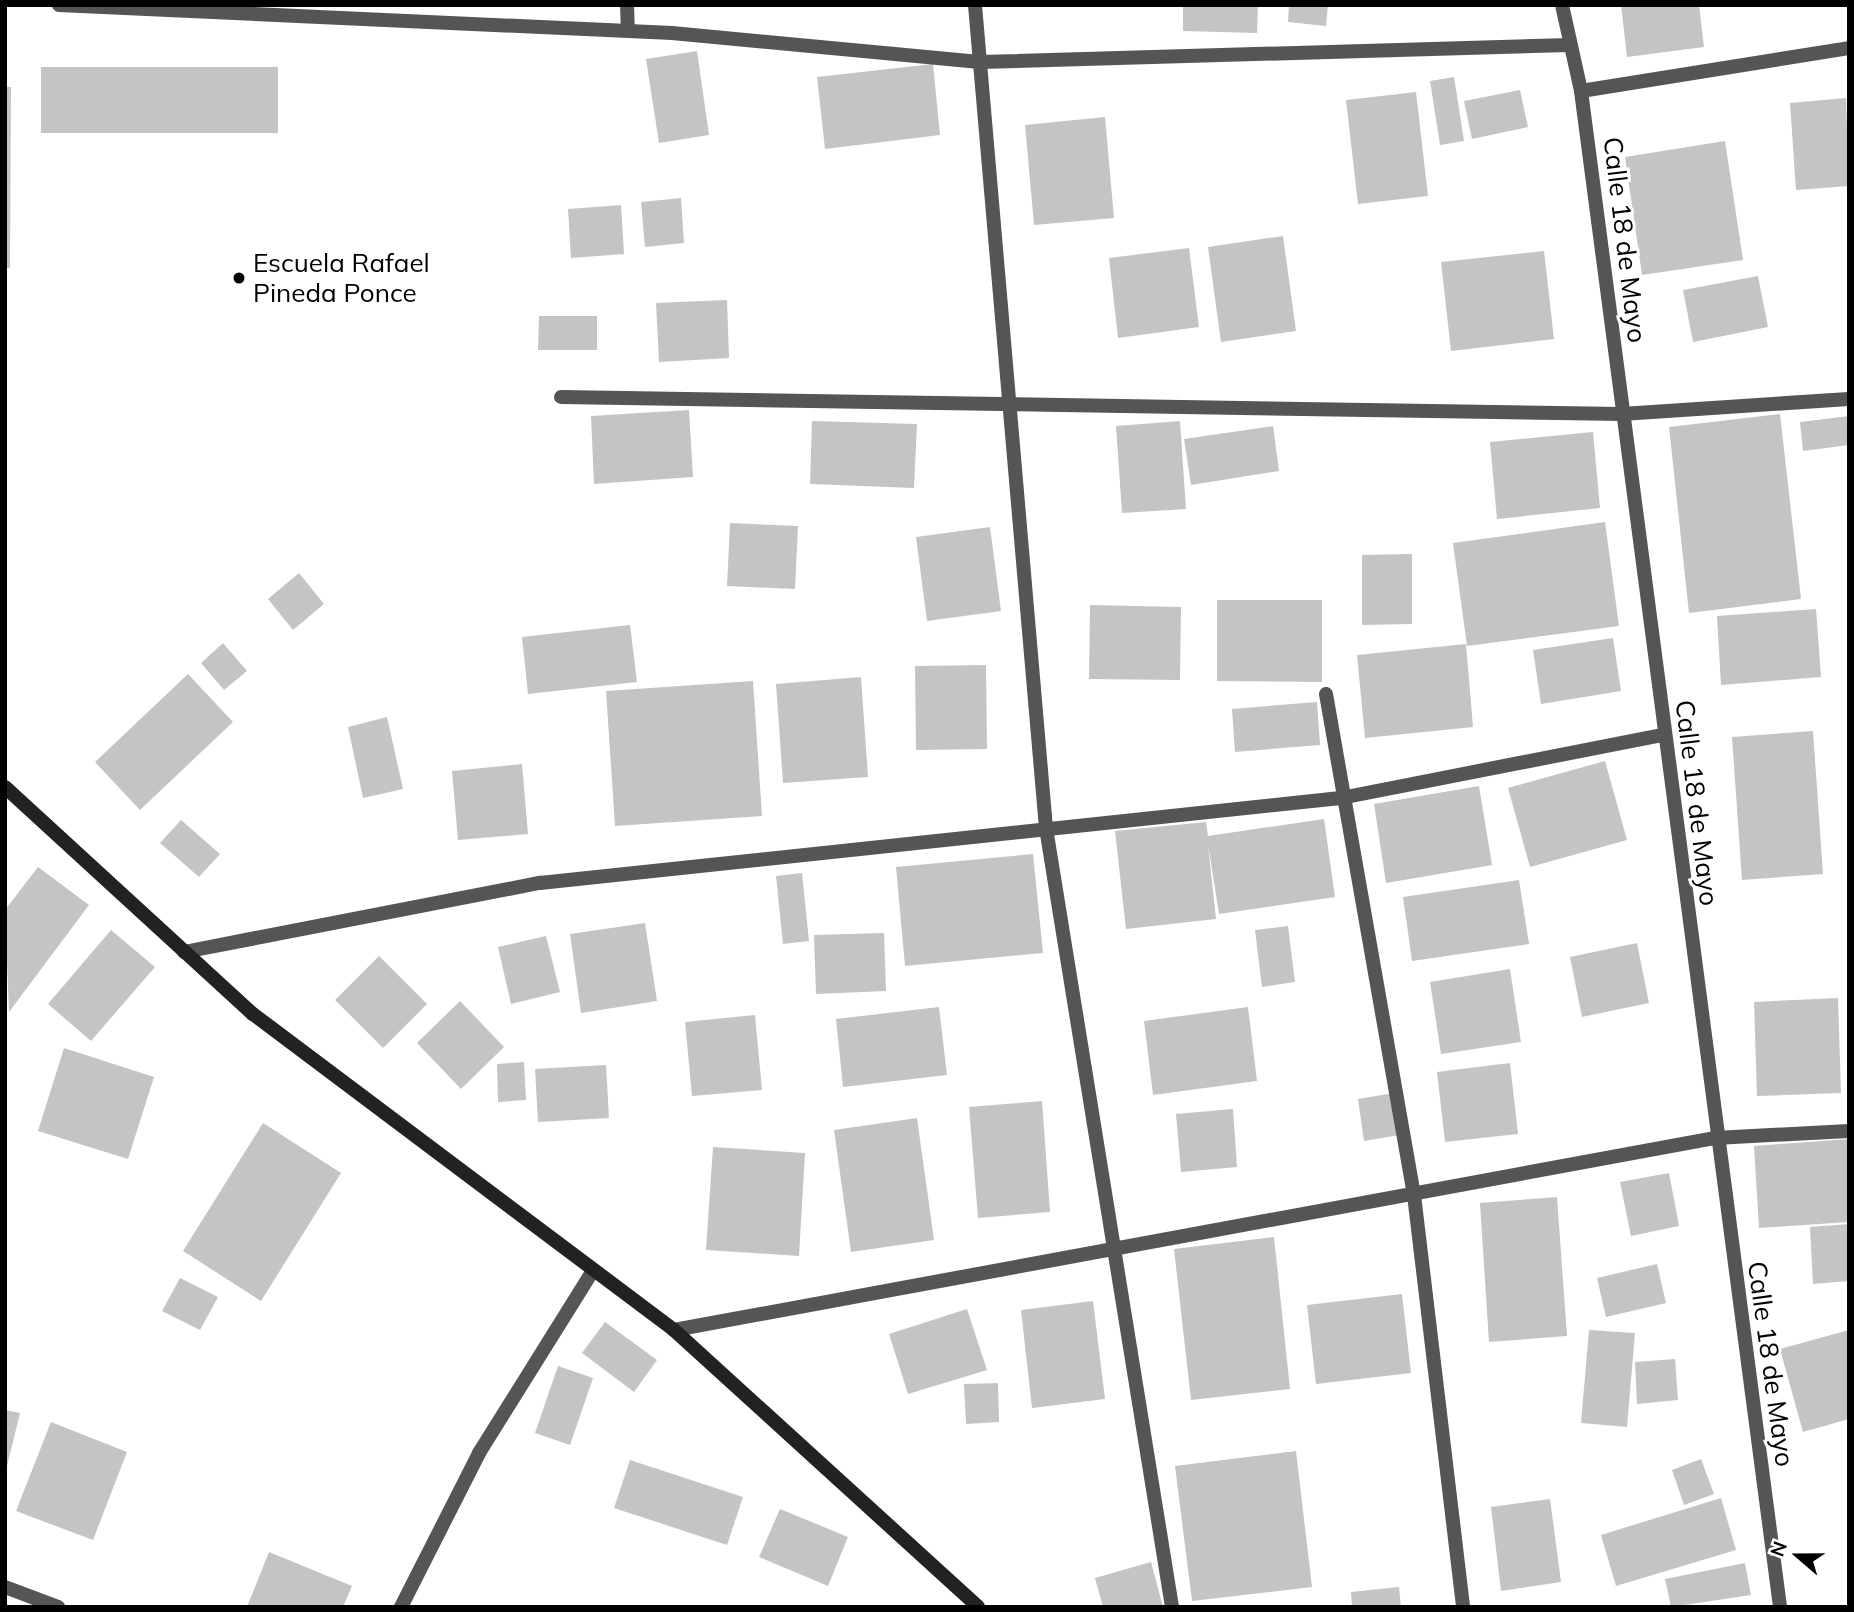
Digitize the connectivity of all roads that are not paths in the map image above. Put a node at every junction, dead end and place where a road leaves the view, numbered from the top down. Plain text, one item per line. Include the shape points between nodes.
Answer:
1 (59, 5) edge
2 (627, 5) edge
3 (975, 5) edge
4 (1563, 5) edge
5 (628, 31) junction
6 (1570, 45) junction
7 (1849, 48) edge
8 (980, 62) junction
9 (1581, 91) junction
10 (561, 397) dead end
11 (1849, 399) edge
12 (1009, 408) junction
13 (1622, 414) junction
14 (1326, 694) dead end
15 (1663, 735) junction
16 (5, 787) edge
17 (1341, 798) junction
18 (1046, 828) junction
19 (184, 952) junction
20 (1849, 1130) edge
21 (1715, 1138) junction
22 (1414, 1195) junction
23 (1114, 1249) junction
24 (592, 1272) junction
25 (674, 1330) junction
26 (5, 1587) edge
27 (58, 1607) edge
28 (401, 1607) edge
29 (978, 1607) edge
30 (1172, 1607) edge
31 (1463, 1607) edge
32 (1780, 1607) edge

1 - 5 street
2 - 5 street
3 - 8 street
4 - 6 street, Calle 18 de Mayo
5 - 8 street
6 - 8 street
6 - 9 street, Calle 18 de Mayo
7 - 9 street
8 - 12 street
9 - 13 street, Calle 18 de Mayo
10 - 12 street
11 - 13 street
12 - 13 street
12 - 18 street
13 - 15 street, Calle 18 de Mayo
14 - 17 street
15 - 17 street
15 - 21 street, Calle 18 de Mayo
16 - 19 street
17 - 18 street
17 - 22 street
18 - 19 street via 540,883
18 - 23 street
19 - 24 street via 253,1014
20 - 21 street
21 - 22 street
21 - 32 street, Calle 18 de Mayo
22 - 23 street
22 - 31 street
23 - 25 street
23 - 30 street
24 - 25 street
24 - 28 street via 479,1453
25 - 29 street
26 - 27 street

